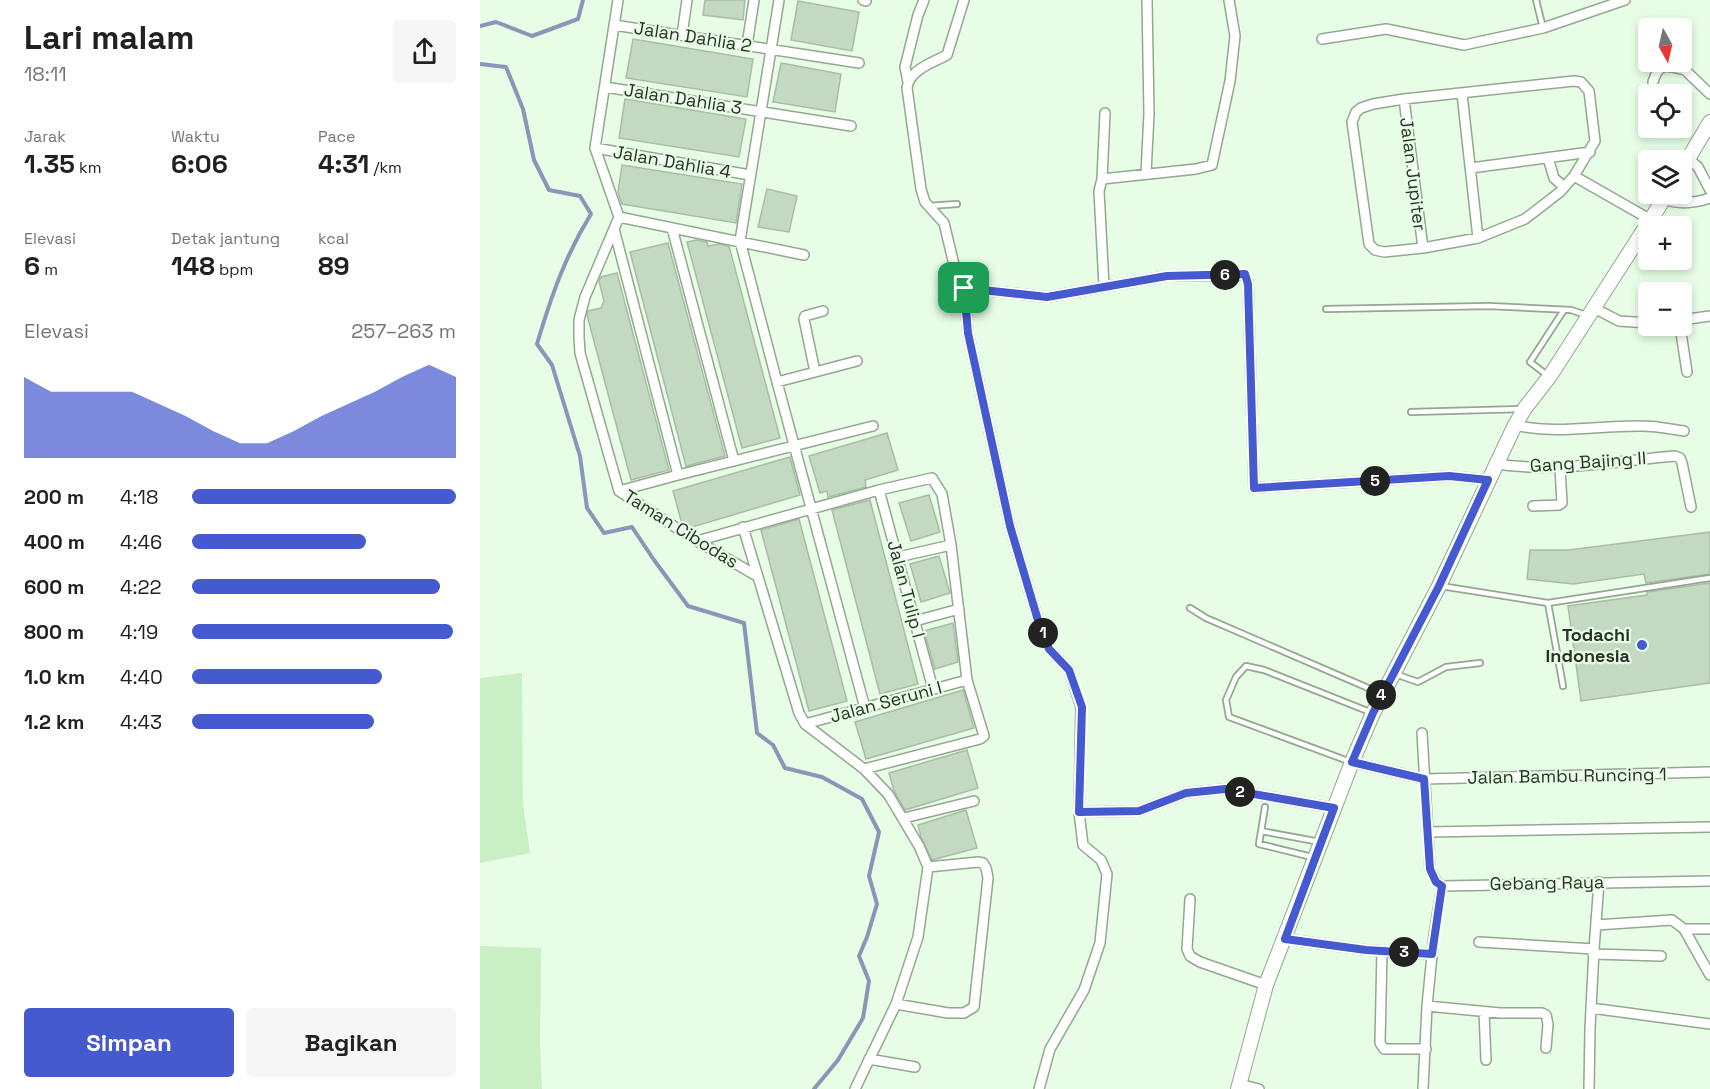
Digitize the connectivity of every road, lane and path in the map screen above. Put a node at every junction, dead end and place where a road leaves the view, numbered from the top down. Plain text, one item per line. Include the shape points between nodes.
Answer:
1 (618, 0) edge
2 (687, 0) edge
3 (753, 0) edge
4 (779, 0) edge
5 (924, 0) edge
6 (964, 0) edge
7 (1146, 0) edge
8 (1229, 0) edge
9 (1536, 0) edge
10 (1625, 0) edge
11 (614, 25) junction
12 (1543, 28) junction
13 (682, 35) junction
14 (1322, 39) dead end
15 (747, 45) junction
16 (771, 49) junction
17 (859, 63) dead end
18 (1656, 72) edge
19 (1688, 72) edge
20 (908, 82) junction
21 (1653, 82) dead end
22 (605, 87) junction
23 (1462, 94) junction
24 (1710, 94) edge
25 (1404, 99) junction
26 (760, 111) junction
27 (1105, 113) dead end
28 (1710, 122) edge
29 (851, 126) dead end
30 (595, 148) junction
31 (1590, 152) junction
32 (1692, 152) edge
33 (1548, 158) junction
34 (1692, 165) edge
35 (1471, 168) junction
36 (1146, 173) junction
37 (750, 175) junction
38 (1574, 176) junction
39 (1102, 179) junction
40 (1564, 187) junction
41 (1710, 189) edge
42 (1710, 198) edge
43 (1692, 202) edge
44 (957, 204) dead end
45 (928, 206) junction
46 (1644, 216) edge
47 (619, 217) junction
48 (672, 228) junction
49 (614, 229) junction
50 (1478, 238) junction
51 (1638, 240) edge
52 (740, 241) junction
53 (1423, 248) junction
54 (804, 255) dead end
55 (1104, 286) junction
56 (964, 288) junction
57 (1326, 309) dead end
58 (1564, 310) junction
59 (823, 311) dead end
60 (1591, 312) junction
61 (1710, 316) edge
62 (1692, 319) edge
63 (1638, 322) edge
64 (1682, 336) edge
65 (857, 361) dead end
66 (815, 372) junction
67 (1687, 372) dead end
68 (1550, 376) junction
69 (777, 382) junction
70 (1525, 408) junction
71 (1411, 412) dead end
72 (1515, 425) junction
73 (873, 426) dead end
74 (1684, 431) dead end
75 (794, 446) junction
76 (734, 461) junction
77 (1497, 464) junction
78 (1560, 468) junction
79 (678, 475) junction
80 (1488, 480) junction
81 (879, 489) junction
82 (619, 491) junction
83 (1533, 506) dead end
84 (1691, 507) dead end
85 (811, 508) junction
86 (743, 527) junction
87 (697, 541) junction
88 (951, 545) junction
89 (898, 557) junction
90 (757, 576) junction
91 (1710, 578) edge
92 (1439, 586) junction
93 (1548, 603) junction
94 (1190, 608) dead end
95 (959, 609) junction
96 (915, 621) junction
97 (1480, 663) dead end
98 (1393, 674) junction
99 (968, 680) junction
100 (1563, 686) dead end
101 (933, 689) junction
102 (1382, 694) junction
103 (865, 708) junction
104 (1373, 713) junction
105 (805, 724) junction
106 (1422, 733) dead end
107 (1352, 762) junction
108 (864, 769) junction
109 (1710, 772) edge
110 (1424, 779) junction
111 (974, 801) dead end
112 (1265, 807) dead end
113 (1334, 808) junction
114 (1079, 812) junction
115 (904, 819) junction
116 (1710, 827) edge
117 (1261, 831) junction
118 (1428, 832) junction
119 (1320, 842) junction
120 (1314, 858) junction
121 (928, 867) junction
122 (1710, 881) edge
123 (1599, 882) junction
124 (1442, 886) junction
125 (1190, 899) dead end
126 (1596, 925) junction
127 (1684, 929) junction
128 (1710, 929) edge
129 (1285, 939) junction
130 (1479, 942) dead end
131 (1382, 951) junction
132 (1594, 952) junction
133 (1432, 954) junction
134 (1661, 956) dead end
135 (1710, 975) edge
136 (1266, 985) junction
137 (896, 1004) junction
138 (1427, 1006) junction
139 (1591, 1008) junction
140 (1484, 1012) junction
141 (1710, 1024) edge
142 (1546, 1048) dead end
143 (1426, 1049) junction
144 (869, 1059) junction
145 (1486, 1060) dead end
146 (915, 1067) dead end
147 (1238, 1087) edge
148 (855, 1089) edge
149 (1039, 1089) edge
150 (1260, 1089) edge
151 (1424, 1089) edge
152 (1589, 1089) edge

1 - 11 street
2 - 13 street
3 - 15 street
4 - 16 street
5 - 20 street via 905,68
6 - 20 street via 947,55 914,73
7 - 36 street
8 - 36 street via 1234,36 1230,81 1212,165
9 - 12 lane
10 - 12 street
11 - 13 street, Jalan Dahlia 2
11 - 22 street
12 - 14 street via 1464,45 1386,29
13 - 15 street, Jalan Dahlia 2
15 - 16 street, Jalan Dahlia 2
16 - 17 street, Jalan Dahlia 2
16 - 26 street
18 - 21 street
19 - 24 street
20 - 45 street via 921,189
22 - 26 street, Jalan Dahlia 3
22 - 30 street
23 - 25 street
23 - 31 street via 1581,82 1589,92 1595,141
23 - 35 street
25 - 53 street, Jalan Jupiter
25 - 53 street via 1361,108 1352,122 1369,244 1384,252
26 - 29 street, Jalan Dahlia 3
26 - 37 street
27 - 39 street
28 - 32 main road
30 - 37 street, Jalan Dahlia 4
30 - 47 street
31 - 33 street
31 - 38 street
33 - 35 street
33 - 40 street via 1554,178
34 - 41 street via 1698,167
35 - 50 street
36 - 39 street
37 - 52 street
38 - 40 street
38 - 46 street
39 - 55 street via 1099,191
40 - 50 street via 1525,219
42 - 43 street
44 - 45 lane
45 - 56 street via 944,223 956,273
47 - 48 street
47 - 49 street, Taman Cibodas
48 - 52 street
48 - 76 street
49 - 79 street
49 - 82 street, Taman Cibodas via 585,297 579,337
50 - 53 street
51 - 60 main road
52 - 54 street
52 - 69 street
55 - 56 street via 1047,297
55 - 80 street via 1167,276 1245,274 1254,488 1449,476
56 - 114 street via 968,333 1010,526 1040,627 1049,649 1069,670 1082,707
57 - 58 lane via 1489,306
58 - 60 lane
58 - 68 lane via 1530,362
59 - 66 street via 804,319
60 - 63 street
60 - 68 main road
61 - 62 street
64 - 67 street
65 - 66 street
66 - 69 street
68 - 70 main road
69 - 75 street
70 - 71 lane
70 - 72 main road
72 - 74 street via 1563,430 1643,426
72 - 77 main road
73 - 75 street
75 - 76 street
75 - 85 street
76 - 79 street
77 - 78 street, Gang Bajing II
77 - 80 main road
78 - 83 street via 1562,503
78 - 84 street, Gang Bajing II via 1675,456 1680,458
79 - 82 street
80 - 92 main road
81 - 85 street
81 - 88 street via 932,478 942,494
81 - 89 street, Jalan Tulip I
82 - 87 street, Taman Cibodas
85 - 86 street
85 - 103 street
86 - 87 street
86 - 90 street
87 - 90 street, Taman Cibodas
88 - 89 street
88 - 95 street
89 - 96 street, Jalan Tulip I
90 - 105 street, Taman Cibodas
91 - 93 lane
92 - 93 lane
92 - 98 main road
93 - 100 lane
94 - 102 lane
95 - 96 street
95 - 99 street
96 - 101 street, Jalan Tulip I
97 - 98 lane via 1446,667 1418,682
98 - 102 main road
99 - 101 street, Jalan Seruni I
99 - 108 street via 984,736 980,740
101 - 103 street, Jalan Seruni I
102 - 104 main road
103 - 105 street, Jalan Seruni I
104 - 107 main road
104 - 107 lane via 1246,666 1236,677 1226,700 1229,717
105 - 108 street
106 - 110 street
107 - 110 street
107 - 113 main road
108 - 115 street via 888,794
109 - 110 street, Jalan Bambu Runcing 1
110 - 118 street
111 - 115 street
112 - 117 lane
113 - 114 street via 1225,789 1186,793 1139,811
113 - 119 main road
114 - 149 street via 1083,844 1101,860 1107,874 1100,943 1084,990 1050,1049
115 - 121 street
116 - 118 street
117 - 119 lane
117 - 120 lane via 1259,844
118 - 124 street via 1430,869
119 - 120 main road
120 - 129 main road
121 - 137 street via 918,937
121 - 137 street via 978,862 986,868 974,1007 964,1013 948,1013
122 - 123 street, Gebang Raya
123 - 124 street, Gebang Raya
123 - 126 street
124 - 133 street
125 - 136 street via 1190,956
126 - 127 street via 1672,920
126 - 132 street
127 - 128 street
127 - 135 street
129 - 131 street
129 - 136 main road
130 - 132 street
131 - 133 street
131 - 143 street via 1381,1047
132 - 134 street
132 - 139 street
133 - 138 street
136 - 147 main road
137 - 144 street
138 - 140 street
138 - 143 street
139 - 141 street
139 - 152 street
140 - 142 street via 1546,1015
140 - 145 street
143 - 151 street
144 - 146 street
144 - 148 street
147 - 150 street

